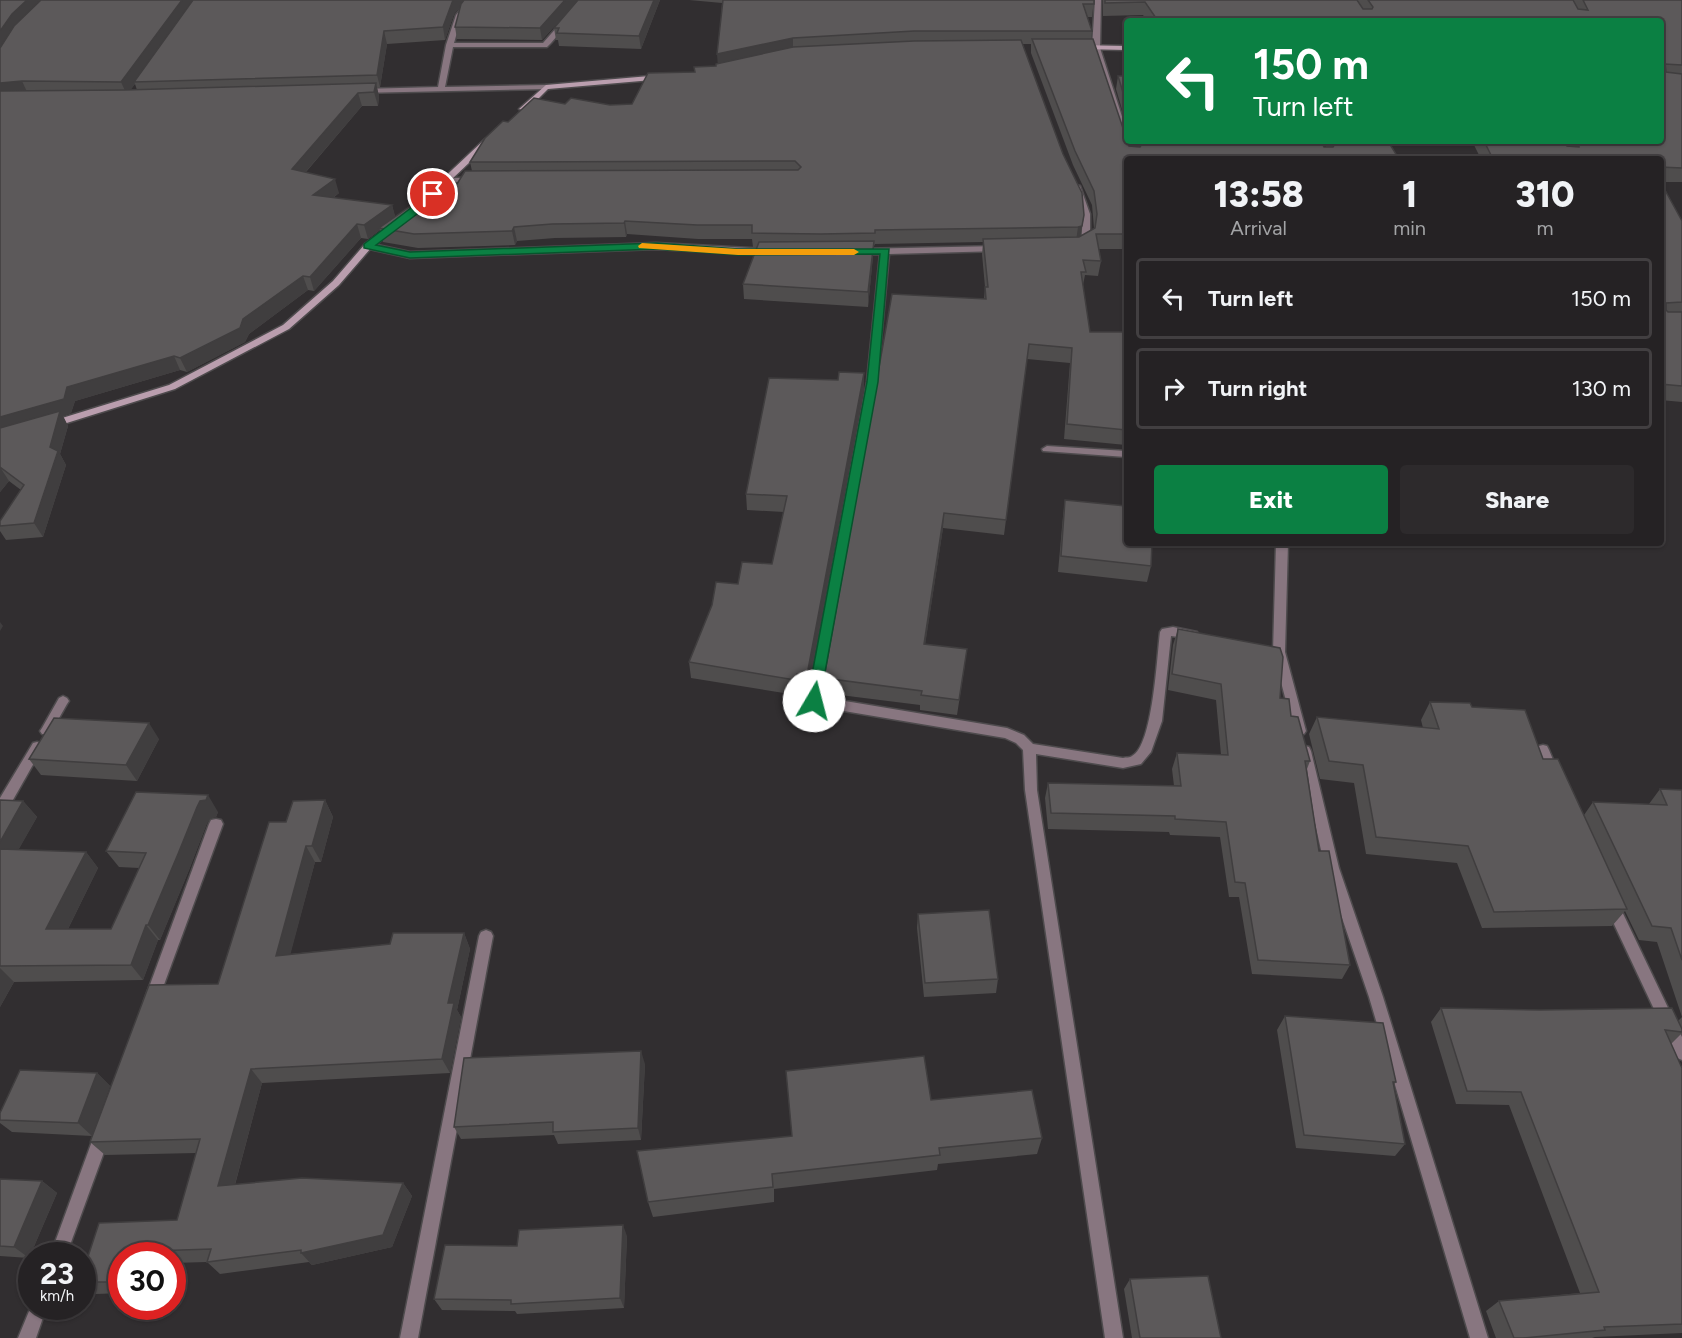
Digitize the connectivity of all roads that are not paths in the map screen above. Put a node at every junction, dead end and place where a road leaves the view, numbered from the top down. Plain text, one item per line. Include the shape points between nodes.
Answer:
1 (471, 0) edge
2 (585, 0) edge
3 (1098, 0) edge
4 (450, 45) junction
5 (1075, 47) edge
6 (1096, 48) junction
7 (1124, 48) edge
8 (676, 76) edge
9 (546, 87) junction
10 (441, 89) junction
11 (354, 92) edge
12 (514, 118) edge
13 (1124, 131) edge
14 (497, 133) edge
15 (1128, 144) edge
16 (1130, 150) edge
17 (1072, 176) edge
18 (447, 180) junction
19 (483, 180) edge
20 (368, 246) junction
21 (1068, 247) edge
22 (1002, 249) edge
23 (885, 251) junction
24 (842, 252) edge
25 (786, 253) edge
26 (44, 427) edge
27 (1047, 449) dead end
28 (1124, 454) edge
29 (1282, 546) edge
30 (1205, 637) edge
31 (63, 701) dead end
32 (1029, 748) junction
33 (1543, 750) dead end
34 (1557, 783) edge
35 (0, 810) edge
36 (216, 824) dead end
37 (1606, 892) edge
38 (486, 936) dead end
39 (147, 1012) edge
40 (1682, 1053) edge
41 (106, 1123) edge
42 (63, 1242) edge
43 (34, 1320) edge
44 (27, 1338) edge
45 (409, 1338) edge
46 (1114, 1338) edge
47 (1479, 1338) edge

1 - 4 street via 459,15
2 - 4 street via 544,45
3 - 6 street
4 - 10 street
5 - 6 street
6 - 7 street
6 - 13 street
8 - 9 street
9 - 10 street
9 - 12 street
10 - 11 street
14 - 18 street
15 - 16 street
17 - 21 street via 1086,206 1088,229 1086,242
18 - 19 street
18 - 20 street via 418,209
20 - 25 street via 410,255 656,246
20 - 26 street via 336,283 286,327 239,354 172,387
22 - 23 street
23 - 24 street
23 - 32 street via 872,382 814,701 1007,733
27 - 28 street
29 - 47 street via 1274,651 1314,786 1332,868 1377,997
30 - 32 street via 1166,632 1155,729 1137,761 1123,763
31 - 35 street
32 - 46 street via 1031,790
33 - 34 street
36 - 39 street
37 - 40 street
38 - 45 street
41 - 42 street
43 - 44 street

